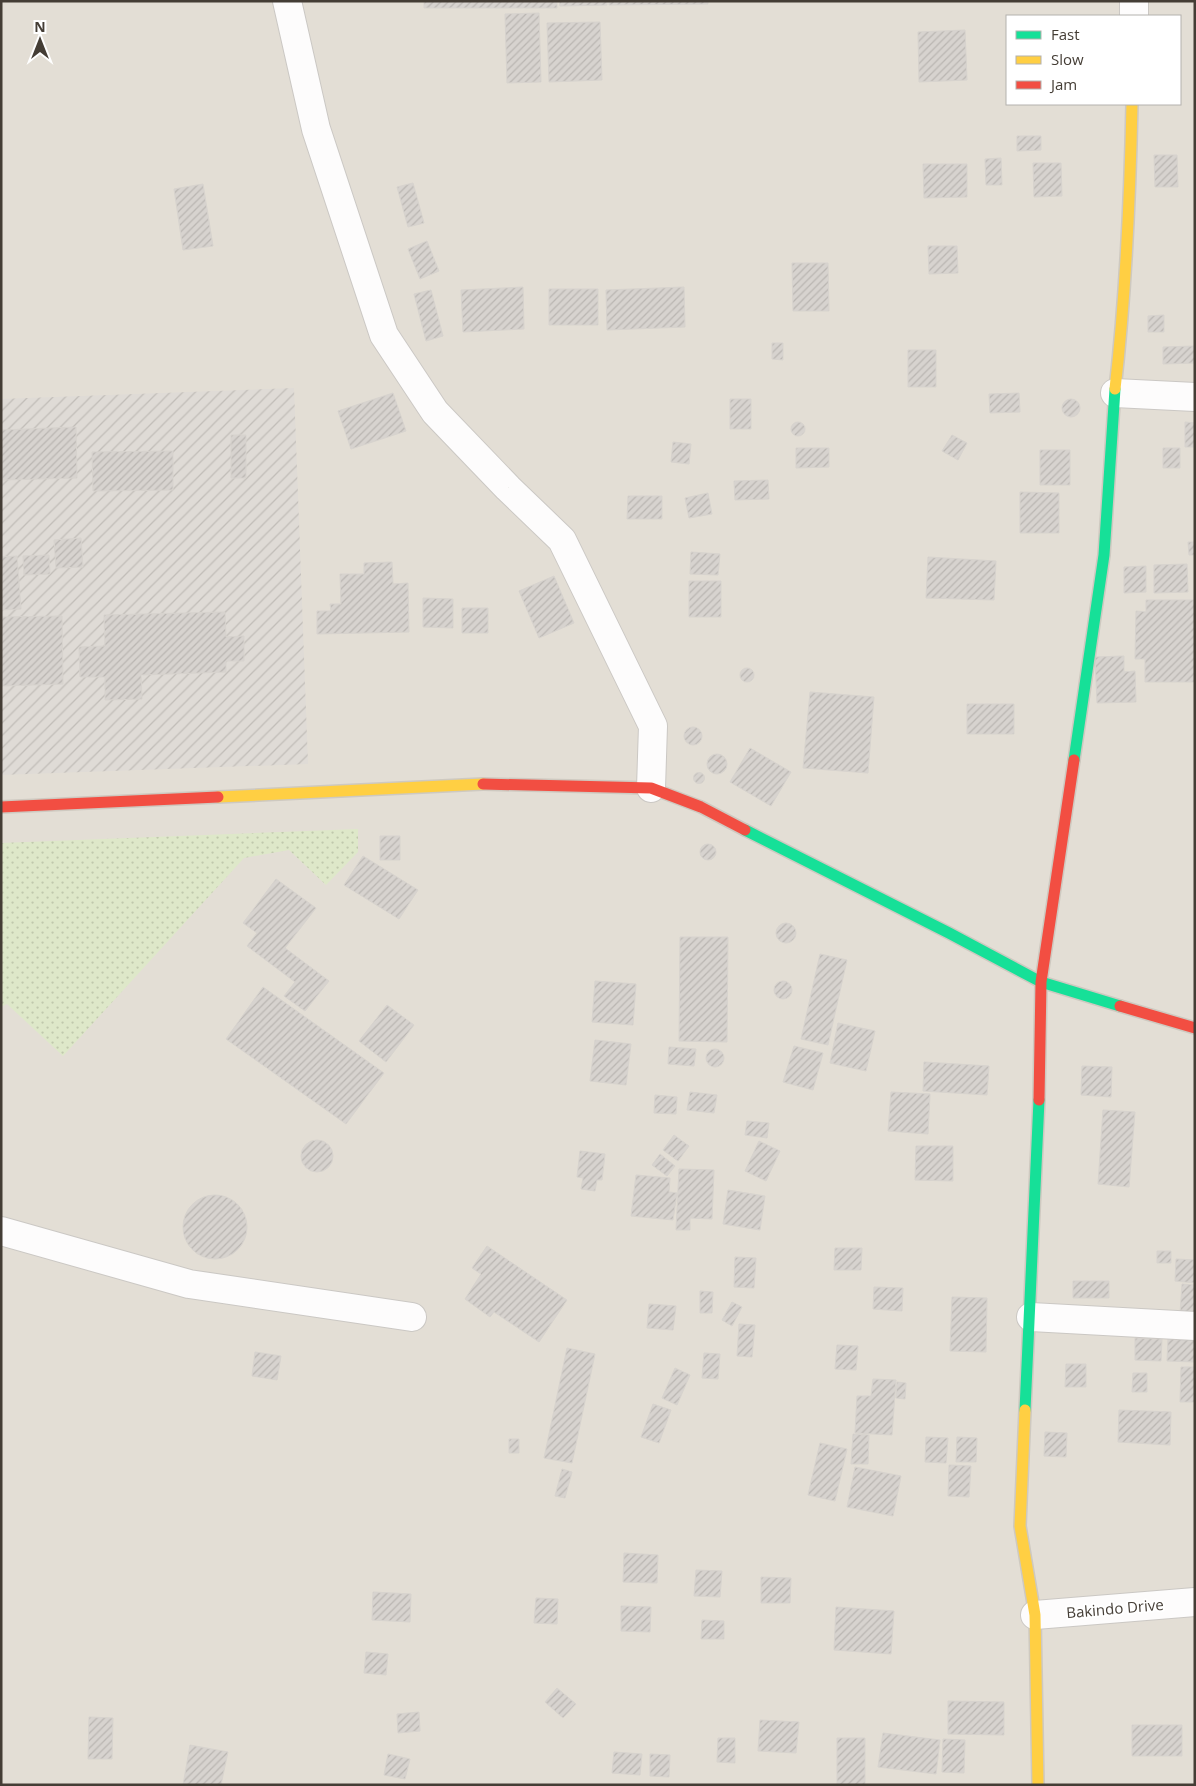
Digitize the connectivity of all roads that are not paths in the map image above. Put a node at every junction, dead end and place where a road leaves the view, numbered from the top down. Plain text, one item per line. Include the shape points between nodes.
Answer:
1 (287, 1) edge
2 (1134, 1) edge
3 (1134, 15) edge
4 (1132, 105) edge
5 (1115, 393) junction
6 (1195, 397) edge
7 (651, 788) junction
8 (1, 807) edge
9 (1041, 982) junction
10 (1195, 1028) edge
11 (1, 1231) edge
12 (412, 1317) dead end
13 (1031, 1317) junction
14 (1195, 1326) edge
15 (1195, 1602) edge
16 (1036, 1615) junction
17 (1038, 1785) edge

1 - 7 street via 316,129 384,335 436,412 562,540 653,726
2 - 3 street
4 - 5 street via 1123,320
5 - 6 street
5 - 9 street via 1104,555
7 - 8 street via 484,784
7 - 9 street via 701,807
9 - 10 street
9 - 13 street
11 - 12 street via 189,1284
13 - 14 street
13 - 16 street via 1020,1526
15 - 16 street, Bakindo Drive
16 - 17 street

